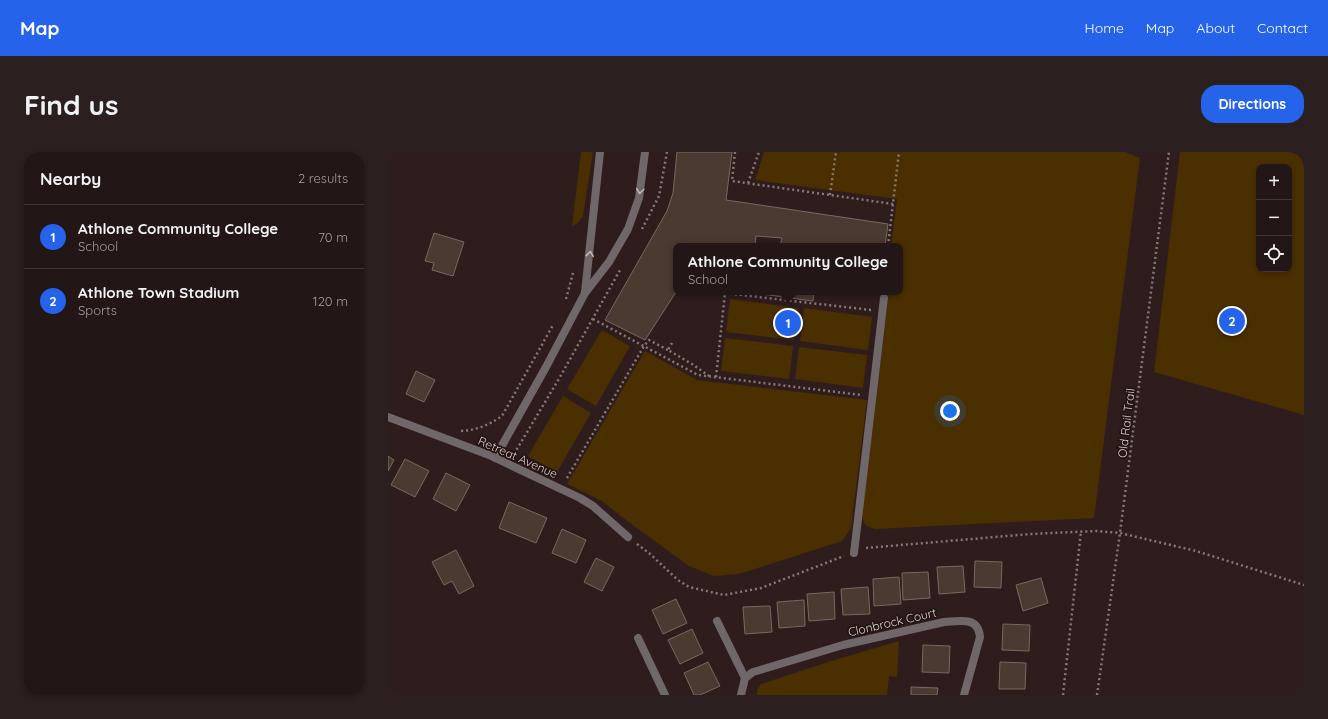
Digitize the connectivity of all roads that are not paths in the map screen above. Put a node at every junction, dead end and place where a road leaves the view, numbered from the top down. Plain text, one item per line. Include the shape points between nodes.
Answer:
1 (600, 152) edge
2 (645, 152) edge
3 (585, 293) junction
4 (884, 298) dead end
5 (388, 417) edge
6 (495, 458) junction
7 (628, 537) road end
8 (854, 553) road end
9 (717, 621) dead end
10 (638, 638) dead end
11 (745, 678) junction
12 (665, 695) edge
13 (741, 695) edge
14 (964, 695) edge

3 -> 1 street
2 -> 3 street via 639,198 628,229 611,258
3 - 6 street
4 - 8 street
5 - 6 street, Retreat Avenue
6 - 7 street, Retreat Avenue via 593,506
9 - 11 street
10 - 12 street
11 - 13 street
11 - 14 street, Clonbrock Court via 754,672 843,645 960,620 976,625 980,637

